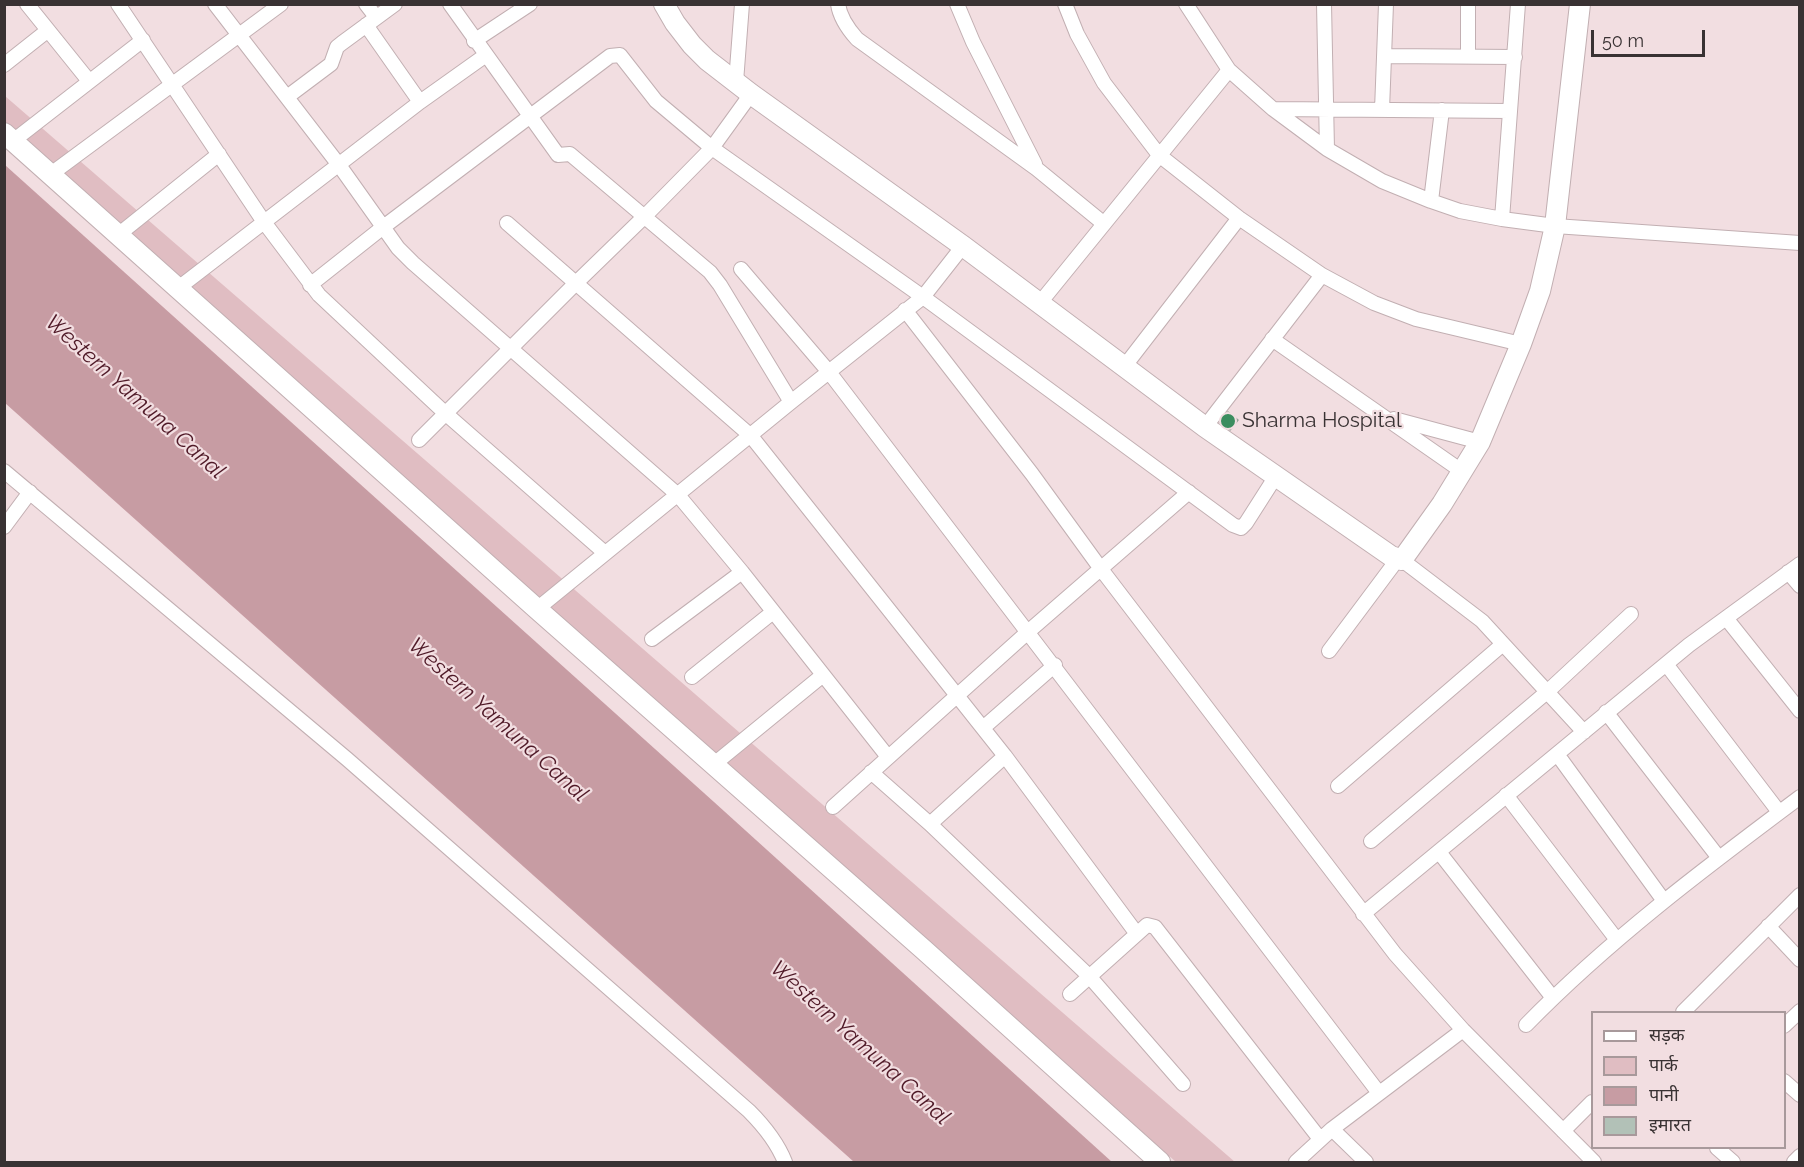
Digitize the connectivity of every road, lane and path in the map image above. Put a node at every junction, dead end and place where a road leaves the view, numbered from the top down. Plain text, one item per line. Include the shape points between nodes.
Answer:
1 (27, 4) edge
2 (118, 4) edge
3 (215, 4) edge
4 (281, 4) edge
5 (366, 4) edge
6 (395, 4) edge
7 (450, 4) edge
8 (530, 4) edge
9 (664, 4) edge
10 (741, 4) edge
11 (838, 4) edge
12 (957, 4) edge
13 (1065, 4) edge
14 (1186, 4) edge
15 (1324, 4) edge
16 (1386, 4) edge
17 (1468, 4) edge
18 (1518, 4) edge
19 (1580, 4) edge
20 (371, 21) junction
21 (47, 32) junction
22 (239, 36) junction
23 (143, 40) junction
24 (474, 41) junction
25 (486, 55) junction
26 (1468, 55) junction
27 (1384, 56) junction
28 (1515, 57) junction
29 (4, 65) edge
30 (1229, 70) junction
31 (89, 81) junction
32 (172, 84) junction
33 (744, 88) junction
34 (287, 97) junction
35 (420, 102) junction
36 (1273, 109) junction
37 (1327, 109) junction
38 (1382, 110) junction
39 (1442, 110) junction
40 (1510, 111) junction
41 (530, 117) junction
42 (9, 137) edge
43 (712, 148) junction
44 (1327, 149) junction
45 (219, 154) junction
46 (1159, 155) junction
47 (339, 165) junction
48 (1037, 169) junction
49 (51, 174) junction
50 (1431, 201) junction
51 (645, 216) junction
52 (1239, 218) junction
53 (1502, 219) junction
54 (264, 222) junction
55 (507, 223) dead end
56 (1103, 223) junction
57 (1555, 226) junction
58 (382, 228) junction
59 (118, 235) junction
60 (1800, 243) edge
61 (963, 246) junction
62 (741, 269) dead end
63 (1322, 275) junction
64 (576, 283) junction
65 (310, 285) junction
66 (177, 289) junction
67 (923, 297) junction
68 (1039, 304) junction
69 (905, 310) junction
70 (1272, 339) junction
71 (1521, 344) junction
72 (510, 349) junction
73 (1124, 367) junction
74 (829, 372) junction
75 (791, 402) junction
76 (445, 413) junction
77 (1383, 416) junction
78 (1205, 427) junction
79 (751, 436) junction
80 (419, 440) dead end
81 (1480, 442) junction
82 (4, 471) edge
83 (1463, 472) junction
84 (1276, 476) junction
85 (30, 492) junction
86 (1189, 492) junction
87 (678, 495) junction
88 (4, 526) edge
89 (605, 553) junction
90 (1399, 560) junction
91 (1794, 568) edge
92 (1101, 569) junction
93 (742, 572) junction
94 (1800, 586) edge
95 (537, 609) junction
96 (773, 612) junction
97 (1631, 614) dead end
98 (1726, 618) junction
99 (1029, 631) junction
100 (652, 639) dead end
101 (1503, 644) junction
102 (1329, 651) dead end
103 (1666, 664) junction
104 (1055, 665) junction
105 (823, 675) junction
106 (692, 677) dead end
107 (1546, 692) junction
108 (958, 695) junction
109 (1800, 711) edge
110 (1606, 712) junction
111 (983, 728) junction
112 (1584, 732) junction
113 (1557, 754) junction
114 (1005, 756) junction
115 (888, 757) junction
116 (713, 765) junction
117 (871, 772) junction
118 (1338, 786) dead end
119 (1506, 795) junction
120 (1800, 797) edge
121 (833, 807) dead end
122 (1779, 812) junction
123 (930, 824) junction
124 (1371, 841) dead end
125 (1438, 852) junction
126 (1719, 858) junction
127 (1800, 895) edge
128 (1664, 901) junction
129 (1363, 914) junction
130 (1768, 926) junction
131 (1137, 934) junction
132 (1617, 940) junction
133 (1800, 960) edge
134 (1089, 976) junction
135 (1070, 994) dead end
136 (1553, 998) junction
137 (1684, 1011) edge
138 (1800, 1011) edge
139 (1526, 1025) dead end
140 (1786, 1025) edge
141 (1463, 1030) junction
142 (1786, 1082) edge
143 (1183, 1084) dead end
144 (1379, 1092) junction
145 (1800, 1095) edge
146 (1591, 1104) edge
147 (1332, 1129) junction
148 (1563, 1131) junction
149 (1320, 1138) junction
150 (1718, 1149) edge
151 (1800, 1156) edge
152 (785, 1162) edge
153 (1160, 1162) edge
154 (1296, 1162) edge
155 (1366, 1162) edge
156 (1594, 1162) edge
157 (1733, 1162) edge
158 (1794, 1162) edge

1 - 21 street
2 - 23 street
3 - 22 street
4 - 22 street
5 - 20 street
6 - 20 street
7 - 24 street
8 - 24 street
9 - 33 street via 692,45
10 - 33 street
11 - 48 street via 849,30 858,39
12 - 48 street
13 - 46 street via 1104,83
14 - 30 street
15 - 37 street
16 - 27 street
17 - 26 street
18 - 28 street
19 - 57 street
20 - 34 street via 337,47 325,70
20 - 35 street
21 - 29 street
21 - 31 street
22 - 32 street
22 - 34 street
23 - 31 street
23 - 32 street
24 - 25 street
25 - 35 street
25 - 41 street
26 - 27 street
26 - 28 street
27 - 38 street
28 - 40 street
30 - 36 street
30 - 46 street
31 - 42 street
32 - 45 street
32 - 49 street
33 - 43 street
33 - 61 street
34 - 47 street
35 - 47 street
36 - 37 street
36 - 44 street
37 - 38 street
37 - 44 street
38 - 39 street
39 - 40 street
39 - 50 street
40 - 53 street
41 - 43 street via 610,56 620,55 656,101
41 - 51 street via 558,155 570,154
41 - 58 street
42 - 49 street
43 - 51 street
43 - 67 street
44 - 50 street via 1382,181
45 - 54 street
45 - 59 street
46 - 52 street
46 - 56 street
47 - 54 street
47 - 58 street
48 - 56 street
49 - 59 street
50 - 53 street
51 - 64 street
51 - 75 street via 720,285
52 - 63 street
52 - 73 street
53 - 57 street
54 - 65 street
54 - 66 street
55 - 64 street
56 - 68 street
57 - 60 street
57 - 71 street via 1540,291
58 - 65 street
58 - 72 street via 412,263
59 - 66 street
61 - 67 street
61 - 68 street
62 - 74 street
63 - 70 street
63 - 71 street via 1405,316
64 - 72 street
64 - 79 street
65 - 76 street
66 - 95 street
67 - 69 street
67 - 86 street
68 - 73 street
69 - 74 street
69 - 92 street
70 - 77 street
70 - 78 street
71 - 81 street
72 - 76 street
72 - 87 street
73 - 78 street
74 - 75 street
74 - 99 street
75 - 79 street
76 - 80 street
76 - 89 street
77 - 81 street
77 - 83 street
78 - 84 street
79 - 87 street
79 - 108 street
81 - 83 street
82 - 85 street
83 - 90 street
84 - 86 street via 1241,528
84 - 90 street
85 - 88 street
85 - 152 street via 338,751 749,1111 765,1127
86 - 92 street
87 - 89 street
87 - 93 street
89 - 95 street
90 - 101 street via 1482,621
90 - 102 street
91 - 94 street
91 - 98 street
92 - 99 street
92 - 129 street
93 - 96 street
93 - 100 street
95 - 116 street
96 - 105 street
96 - 106 street
97 - 107 street
98 - 103 street
98 - 109 street
99 - 104 street
99 - 108 street
101 - 107 street
101 - 118 street
103 - 110 street
103 - 122 street
104 - 111 street
104 - 144 street
105 - 115 street
105 - 116 street
107 - 112 street
107 - 124 street
108 - 111 street
108 - 115 street
110 - 112 street
110 - 126 street
111 - 114 street
112 - 113 street
113 - 119 street
113 - 128 street
114 - 123 street
114 - 131 street
115 - 117 street
116 - 153 street
117 - 121 street
117 - 123 street
119 - 125 street
119 - 132 street
120 - 122 street
122 - 126 street
123 - 134 street
125 - 129 street
125 - 136 street
126 - 128 street
127 - 130 street
128 - 132 street
129 - 141 street
130 - 133 street
130 - 137 street
131 - 134 street
131 - 149 street via 1147,925 1155,927
132 - 136 street
134 - 135 street
134 - 143 street
136 - 139 street
138 - 140 street
141 - 144 street
141 - 148 street
142 - 145 street
144 - 147 street
146 - 148 street
147 - 149 street
147 - 155 street
148 - 156 street
149 - 154 street
150 - 157 street
151 - 158 street

